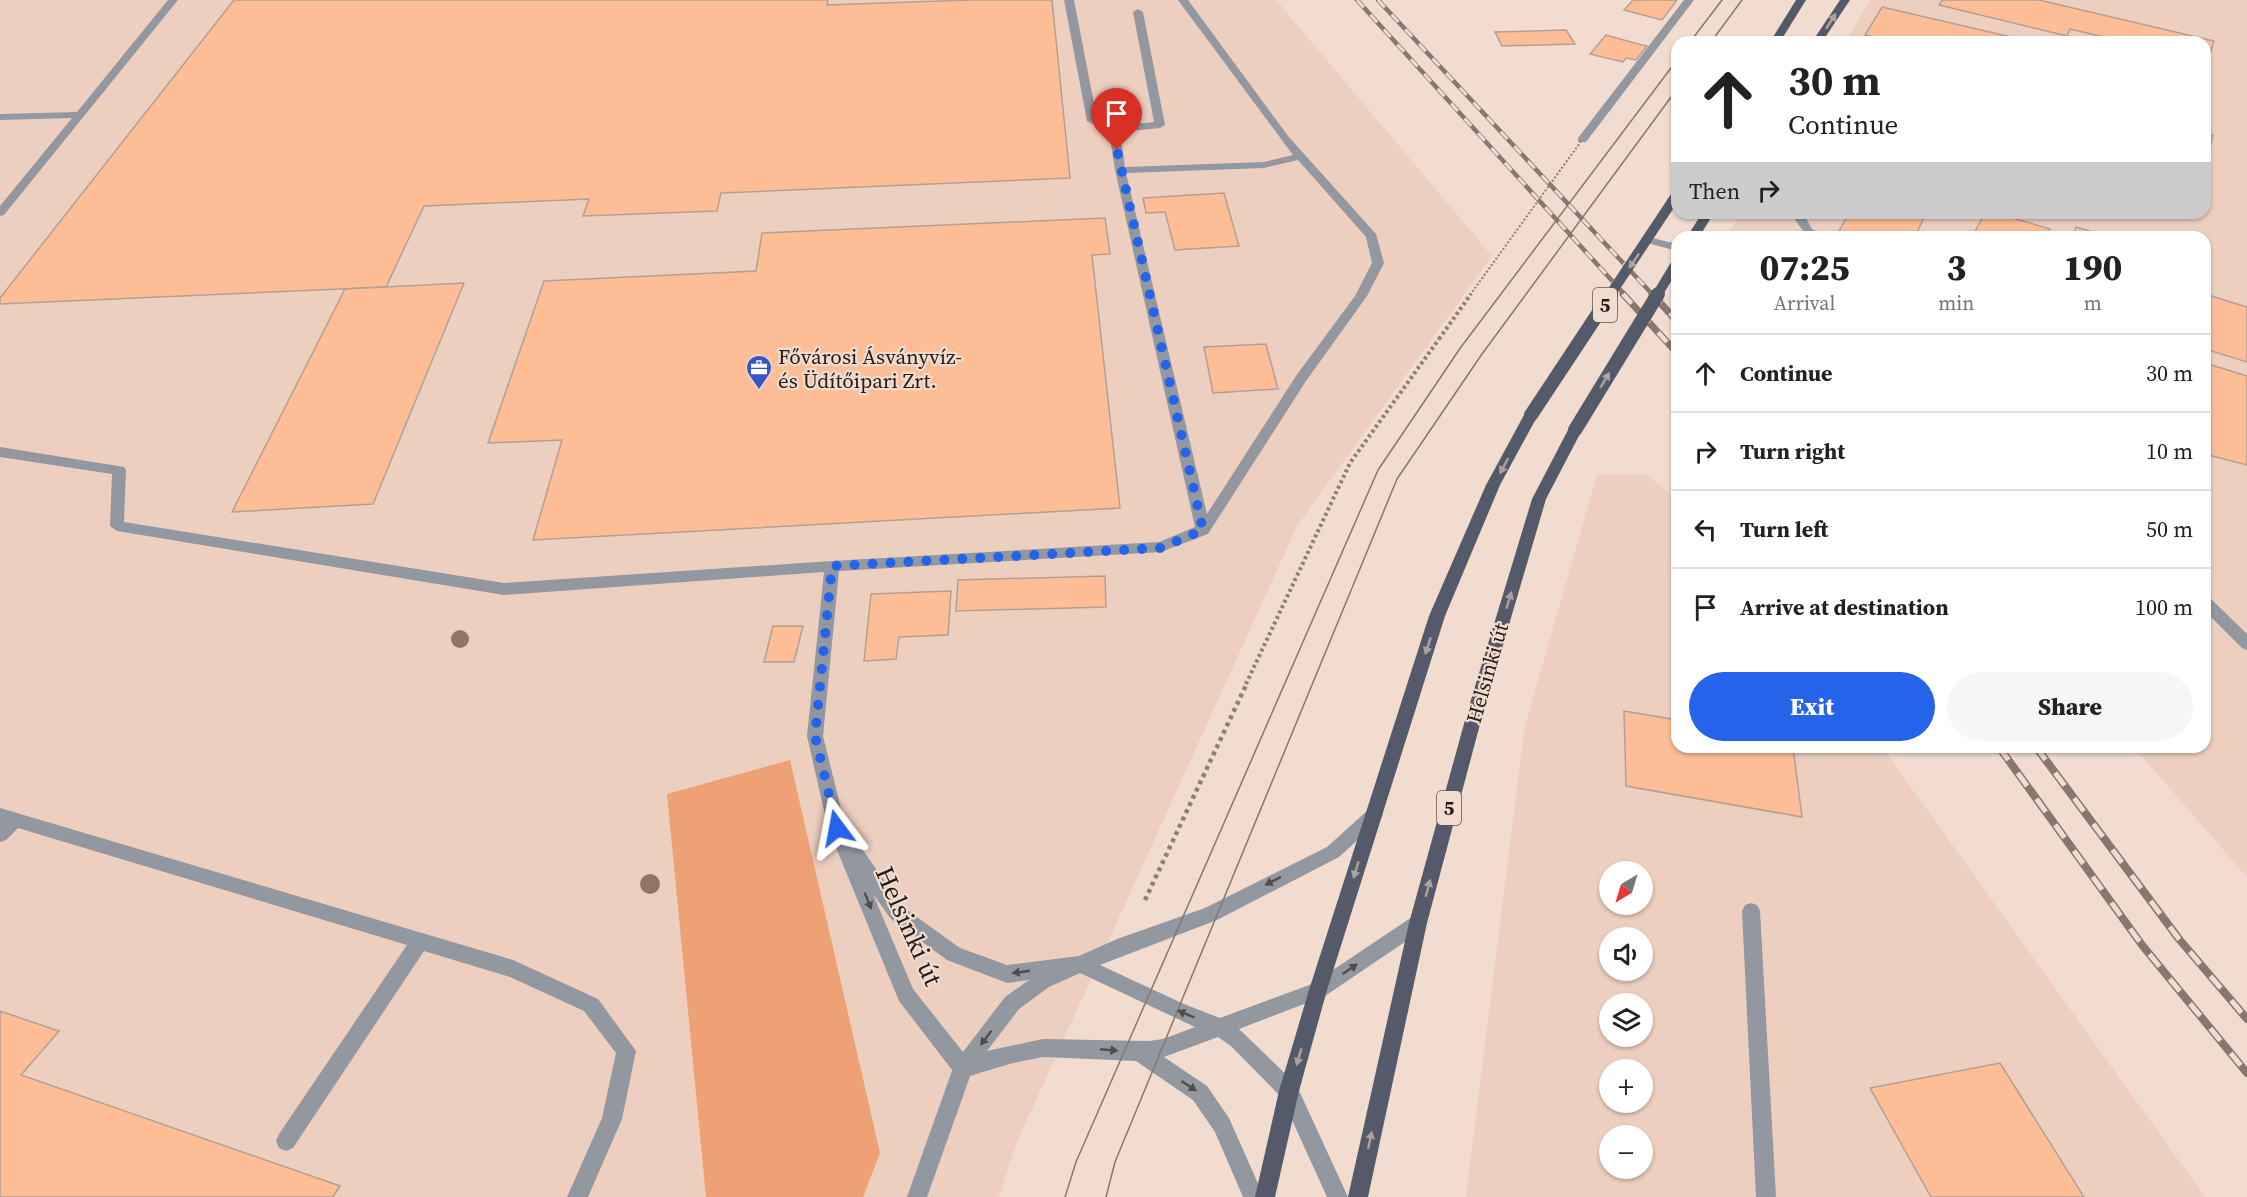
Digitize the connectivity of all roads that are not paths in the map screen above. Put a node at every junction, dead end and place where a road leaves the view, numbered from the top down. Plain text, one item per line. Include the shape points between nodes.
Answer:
1 (173, 0) edge
2 (1069, 0) edge
3 (1183, 0) edge
4 (1689, 0) edge
5 (1802, 0) edge
6 (1845, 0) edge
7 (1138, 12) dead end
8 (1778, 36) edge
9 (1821, 36) edge
10 (81, 115) junction
11 (0, 117) edge
12 (1114, 129) junction
13 (1582, 140) road end
14 (1301, 156) junction
15 (1120, 170) junction
16 (1671, 204) edge
17 (0, 213) edge
18 (1648, 240) junction
19 (1671, 246) edge
20 (1671, 272) edge
21 (0, 452) edge
22 (1203, 530) junction
23 (832, 566) junction
24 (2211, 608) edge
25 (2247, 644) edge
26 (1374, 815) junction
27 (8, 817) edge
28 (837, 828) junction
29 (0, 835) edge
30 (1751, 912) dead end
31 (1418, 923) junction
32 (421, 940) junction
33 (1079, 964) junction
34 (1318, 990) junction
35 (1220, 1027) junction
36 (1141, 1053) junction
37 (963, 1068) junction
38 (1289, 1091) junction
39 (286, 1141) dead end
40 (576, 1197) edge
41 (917, 1197) edge
42 (1254, 1197) edge
43 (1265, 1197) edge
44 (1338, 1197) edge
45 (1358, 1197) edge
46 (1766, 1197) edge

1 - 10 street
2 - 12 street via 1092,121
3 - 14 street
4 - 13 street
5 - 8 main road
9 -> 6 main road
7 - 12 street via 1160,125
10 - 11 street
10 - 17 street
12 - 15 street
14 - 15 street via 1264,165
14 - 22 street via 1372,236 1378,262 1361,296
15 - 22 street
16 - 18 main road, 5, bridge
18 - 19 street
18 -> 26 main road, 5, bridge via 1531,415 1493,485 1437,616
31 -> 20 main road, Helsinki út / 5, bridge via 1539,499 1575,430
21 - 23 street via 119,470 117,526 504,589
22 - 23 street via 1161,548
23 - 28 street, Helsinki út via 815,736
24 - 25 street
26 -> 33 street, Helsinki út via 1333,852 1211,914
26 -> 34 main road, 5
27 - 29 street
27 - 32 street
33 -> 28 street, Helsinki út via 1007,974 954,954 897,913
28 -> 37 street, Helsinki út via 906,995
30 - 46 street
34 -> 31 street
45 -> 31 main road, Helsinki út / 5
32 - 39 street
32 - 40 street via 513,969 591,1005 626,1051 612,1119
35 -> 33 street
33 -> 37 street, Helsinki út via 1042,981 1012,1003
34 - 35 street
34 -> 38 main road, 5
35 - 36 street
35 - 38 street via 1238,1039
37 -> 36 street via 1040,1048
36 -> 42 street via 1200,1093 1222,1125
37 - 41 street, Helsinki út
38 - 43 main road, 5
38 - 44 street

